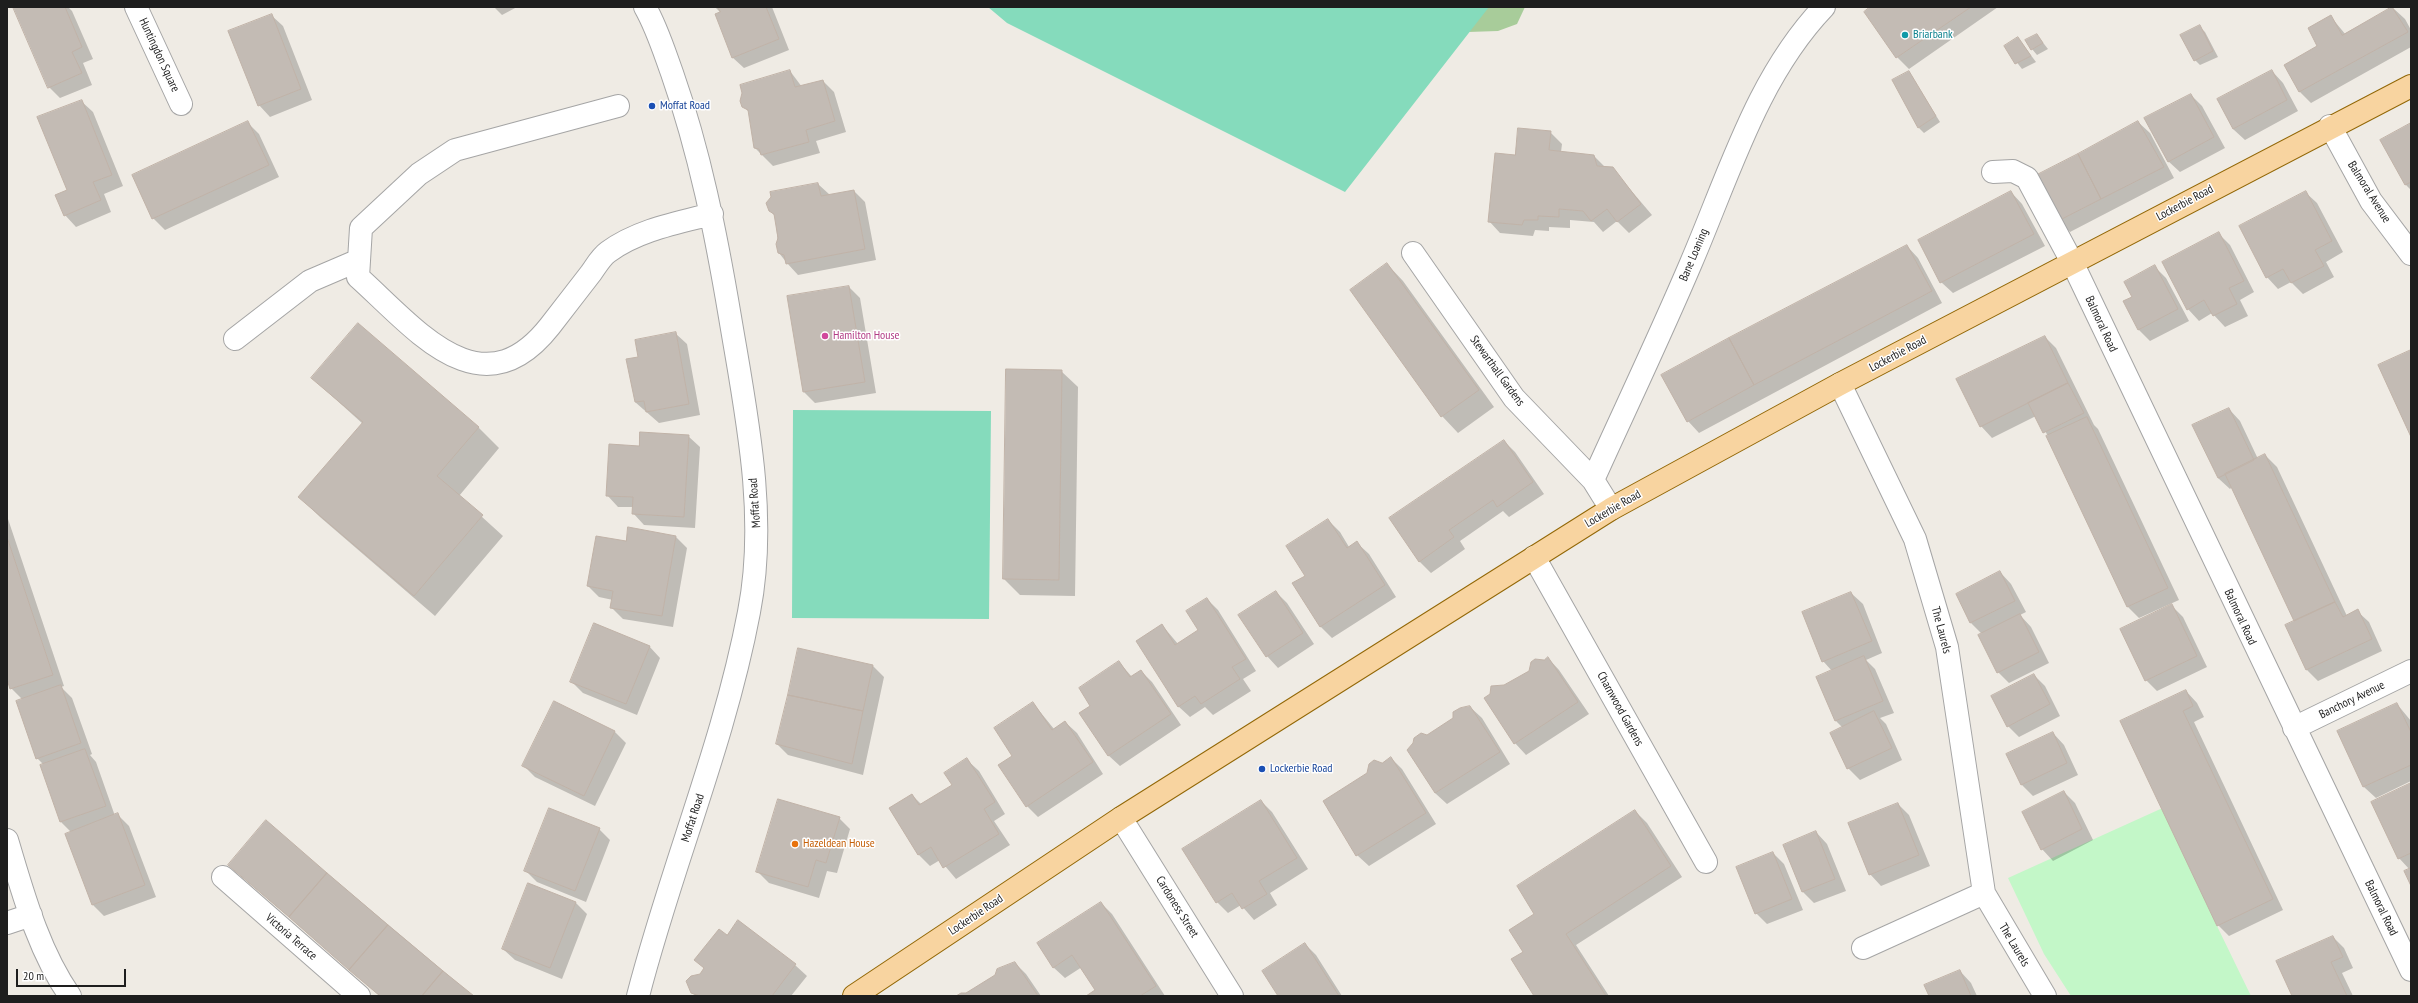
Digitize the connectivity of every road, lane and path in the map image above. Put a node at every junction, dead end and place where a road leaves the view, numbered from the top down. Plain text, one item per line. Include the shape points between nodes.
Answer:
1 (136, 7) edge
2 (645, 7) edge
3 (1824, 7) edge
4 (2411, 86) edge
5 (181, 104) dead end
6 (618, 106) dead end
7 (2330, 126) junction
8 (1994, 172) dead end
9 (712, 214) junction
10 (1413, 253) dead end
11 (2411, 254) edge
12 (359, 260) junction
13 (2072, 262) junction
14 (235, 339) dead end
15 (1840, 384) junction
16 (1593, 480) junction
17 (1610, 509) junction
18 (1534, 557) junction
19 (2411, 672) edge
20 (2294, 728) junction
21 (1121, 818) junction
22 (7, 840) edge
23 (1706, 862) dead end
24 (223, 877) dead end
25 (1984, 894) junction
26 (31, 915) junction
27 (7, 923) edge
28 (1863, 948) dead end
29 (2411, 970) edge
30 (70, 996) edge
31 (359, 996) edge
32 (638, 996) edge
33 (854, 996) edge
34 (1232, 996) edge
35 (2045, 996) edge

1 - 5 street, Huntingdon Square
2 - 9 street, Moffat Road via 655,24 683,104
3 - 16 street, Bane Loaning via 1792,44 1756,107 1691,264
4 - 7 main road, Lockerbie Road
6 - 12 street via 455,150 418,174 361,228
7 - 11 street, Balmoral Avenue via 2371,201
7 - 13 main road, Lockerbie Road
8 - 13 street, Balmoral Road via 2013,171 2027,178
9 - 12 street via 627,239 606,253 527,351 512,360 493,365 468,362 441,350 358,277
9 - 32 street, Moffat Road via 737,357 753,476 757,529 750,610 726,716
10 - 16 street, Stewarthall Gardens via 1514,398
12 - 14 street via 310,281
13 - 15 main road, Lockerbie Road
13 - 20 street, Balmoral Road
15 - 17 main road, Lockerbie Road
15 - 25 street, The Laurels via 1915,540 1947,646
16 - 17 street
17 - 18 main road, Lockerbie Road
18 - 21 main road, Lockerbie Road
18 - 23 street, Charnwood Gardens
19 - 20 street, Banchory Avenue
20 - 29 street, Balmoral Road
21 - 33 main road, Lockerbie Road
21 - 34 street, Cardoness Street
22 - 26 street
24 - 31 street, Victoria Terrace
25 - 28 street
25 - 35 street, The Laurels
26 - 27 street
26 - 30 street via 62,985

